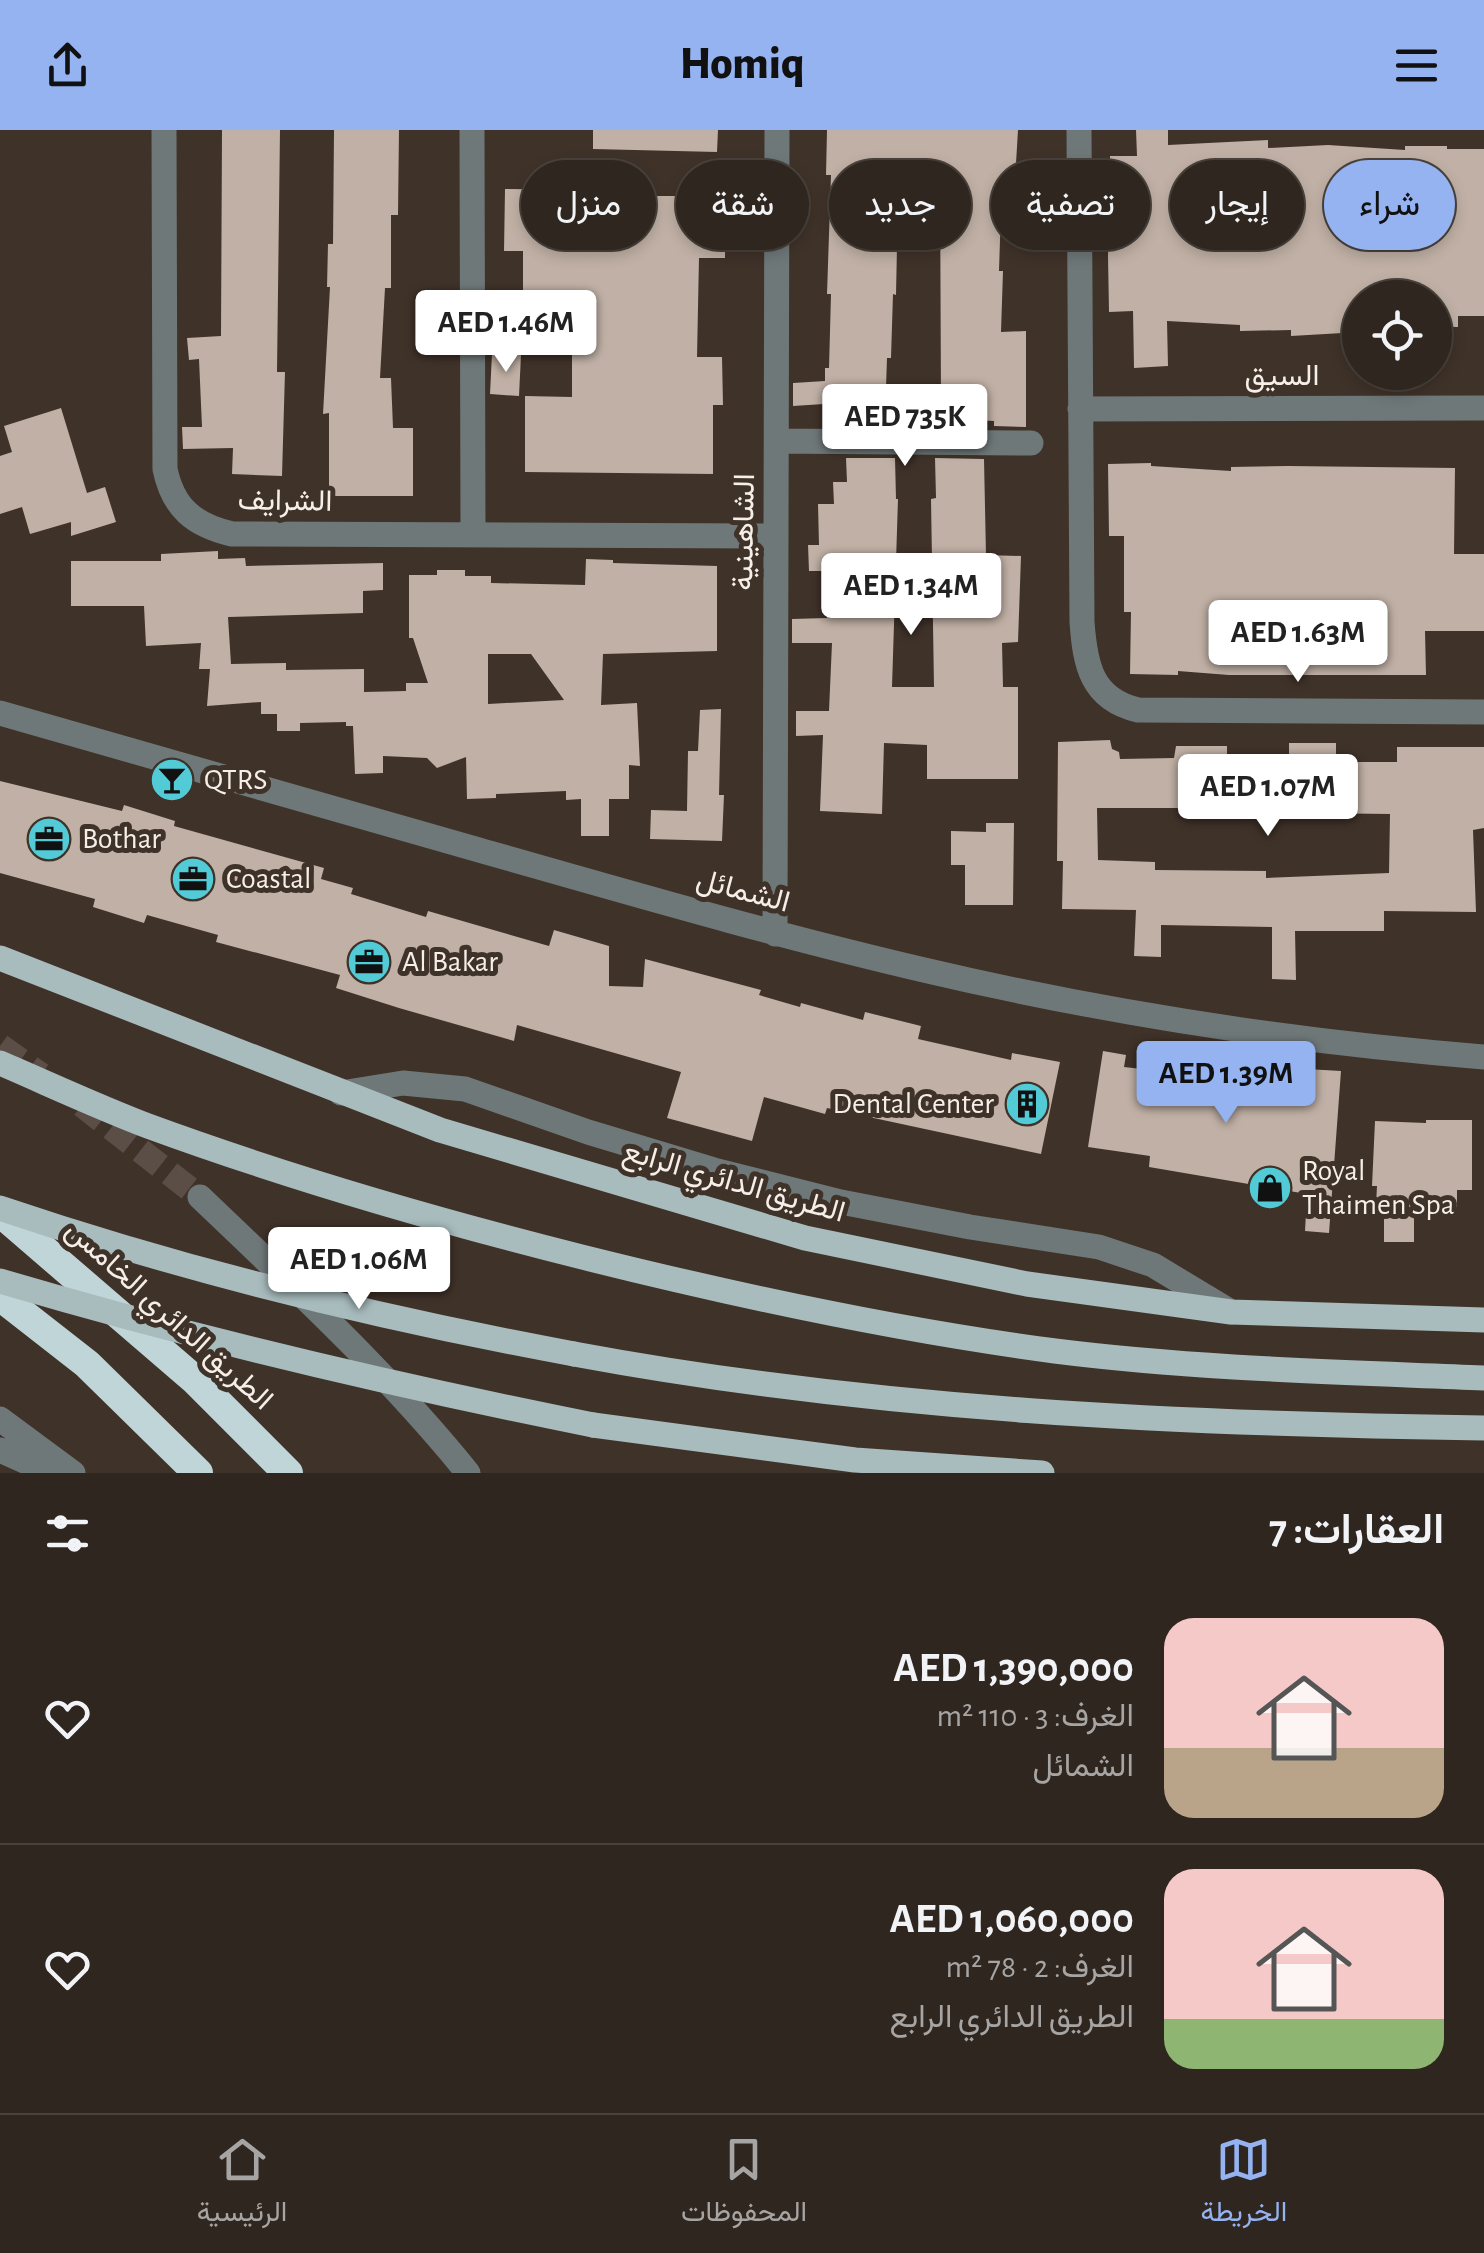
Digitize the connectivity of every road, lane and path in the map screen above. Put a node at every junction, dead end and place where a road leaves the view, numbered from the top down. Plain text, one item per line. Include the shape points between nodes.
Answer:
1 (164, 130) edge
2 (472, 130) edge
3 (777, 130) edge
4 (1079, 130) edge
5 (1080, 408) junction
6 (1484, 408) edge
7 (778, 441) junction
8 (1032, 443) dead end
9 (473, 534) junction
10 (776, 536) junction
11 (1484, 712) edge
12 (0, 713) edge
13 (775, 934) junction
14 (0, 958) edge
15 (1484, 1057) edge
16 (0, 1063) edge
17 (341, 1093) junction
18 (200, 1197) tunnel mouth
19 (0, 1210) edge
20 (0, 1280) edge
21 (0, 1296) edge
22 (1231, 1312) junction
23 (1484, 1320) edge
24 (1484, 1378) edge
25 (0, 1419) edge
26 (1484, 1428) edge
27 (0, 1450) edge
28 (51, 1473) edge
29 (73, 1473) edge
30 (198, 1473) edge
31 (288, 1473) edge
32 (468, 1473) edge
33 (1042, 1473) edge

1 - 9 street, الشرايف via 165,468 179,506 194,520 232,534
2 - 9 street
3 - 7 street, الشاهينية
4 - 5 street
5 - 6 street, السيق
5 - 11 street via 1085,660 1099,688 1118,705 1168,712
7 - 8 street
7 - 10 street, الشاهينية
9 - 10 street, الشرايف
10 - 13 street, الشاهينية
12 - 13 street, الشمائل
13 - 15 street, الشمائل via 1160,1016
14 - 17 main road, الطريق الدائري الرابع
16 - 24 main road via 145,1125 272,1169 478,1231 760,1300 1058,1351
17 - 22 main road, الطريق الدائري الرابع via 440,1130 806,1238 1027,1284
17 - 22 street via 403,1084 465,1089 588,1132 804,1192 1099,1247 1154,1265
18 - 32 street via 426,1421
19 - 26 main road, bridge via 414,1324 693,1376 834,1394 1230,1424
19 - 31 highway, الطريق الدائري الخامس via 195,1380
20 - 33 main road, bridge via 306,1364 593,1425 855,1460
21 - 30 highway via 87,1364
22 - 23 main road, الطريق الدائري الرابع
25 - 29 street
27 - 28 street

